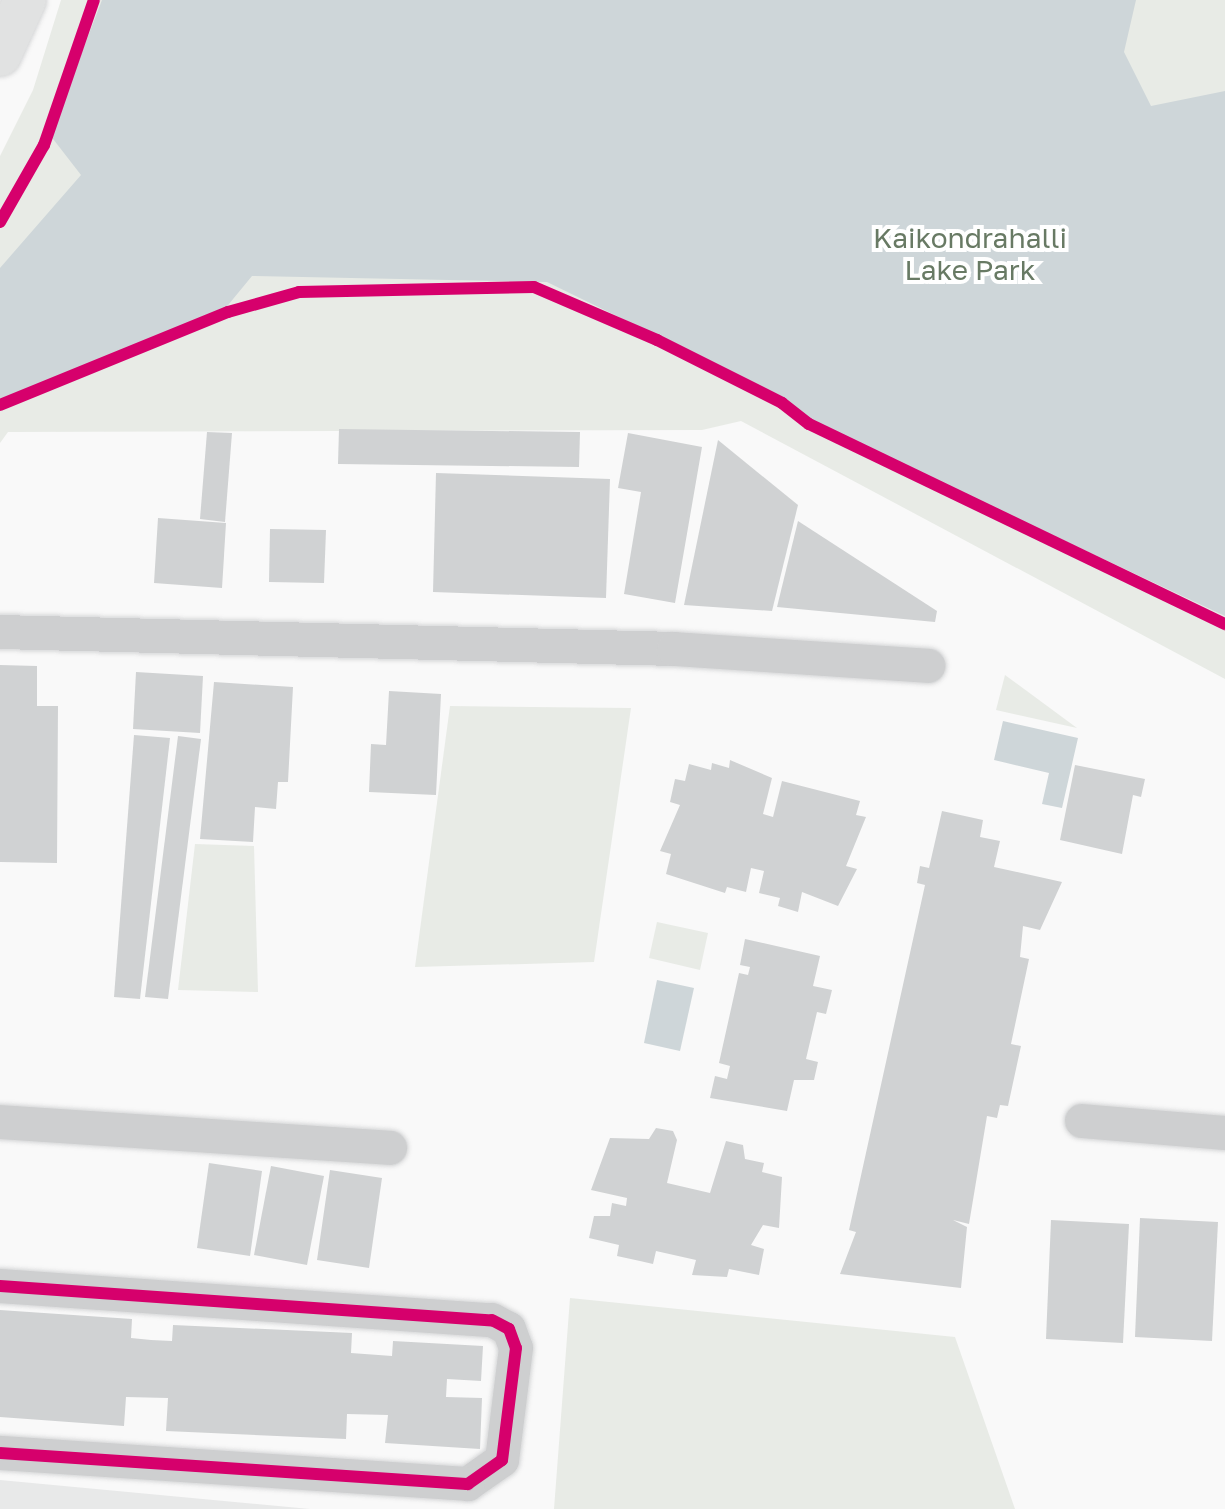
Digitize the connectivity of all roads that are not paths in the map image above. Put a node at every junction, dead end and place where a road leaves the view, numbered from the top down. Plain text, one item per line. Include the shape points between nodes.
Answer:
1 (25, 0) edge
2 (0, 55) edge
3 (0, 632) edge
4 (928, 666) dead end
5 (1082, 1121) dead end
6 (0, 1122) edge
7 (1225, 1133) edge
8 (390, 1148) dead end
9 (0, 1286) edge
10 (0, 1453) edge

1 - 2 main road
3 - 4 street via 658,648
5 - 7 street
6 - 8 street
9 - 10 street via 492,1320 509,1329 516,1348 502,1460 468,1484

